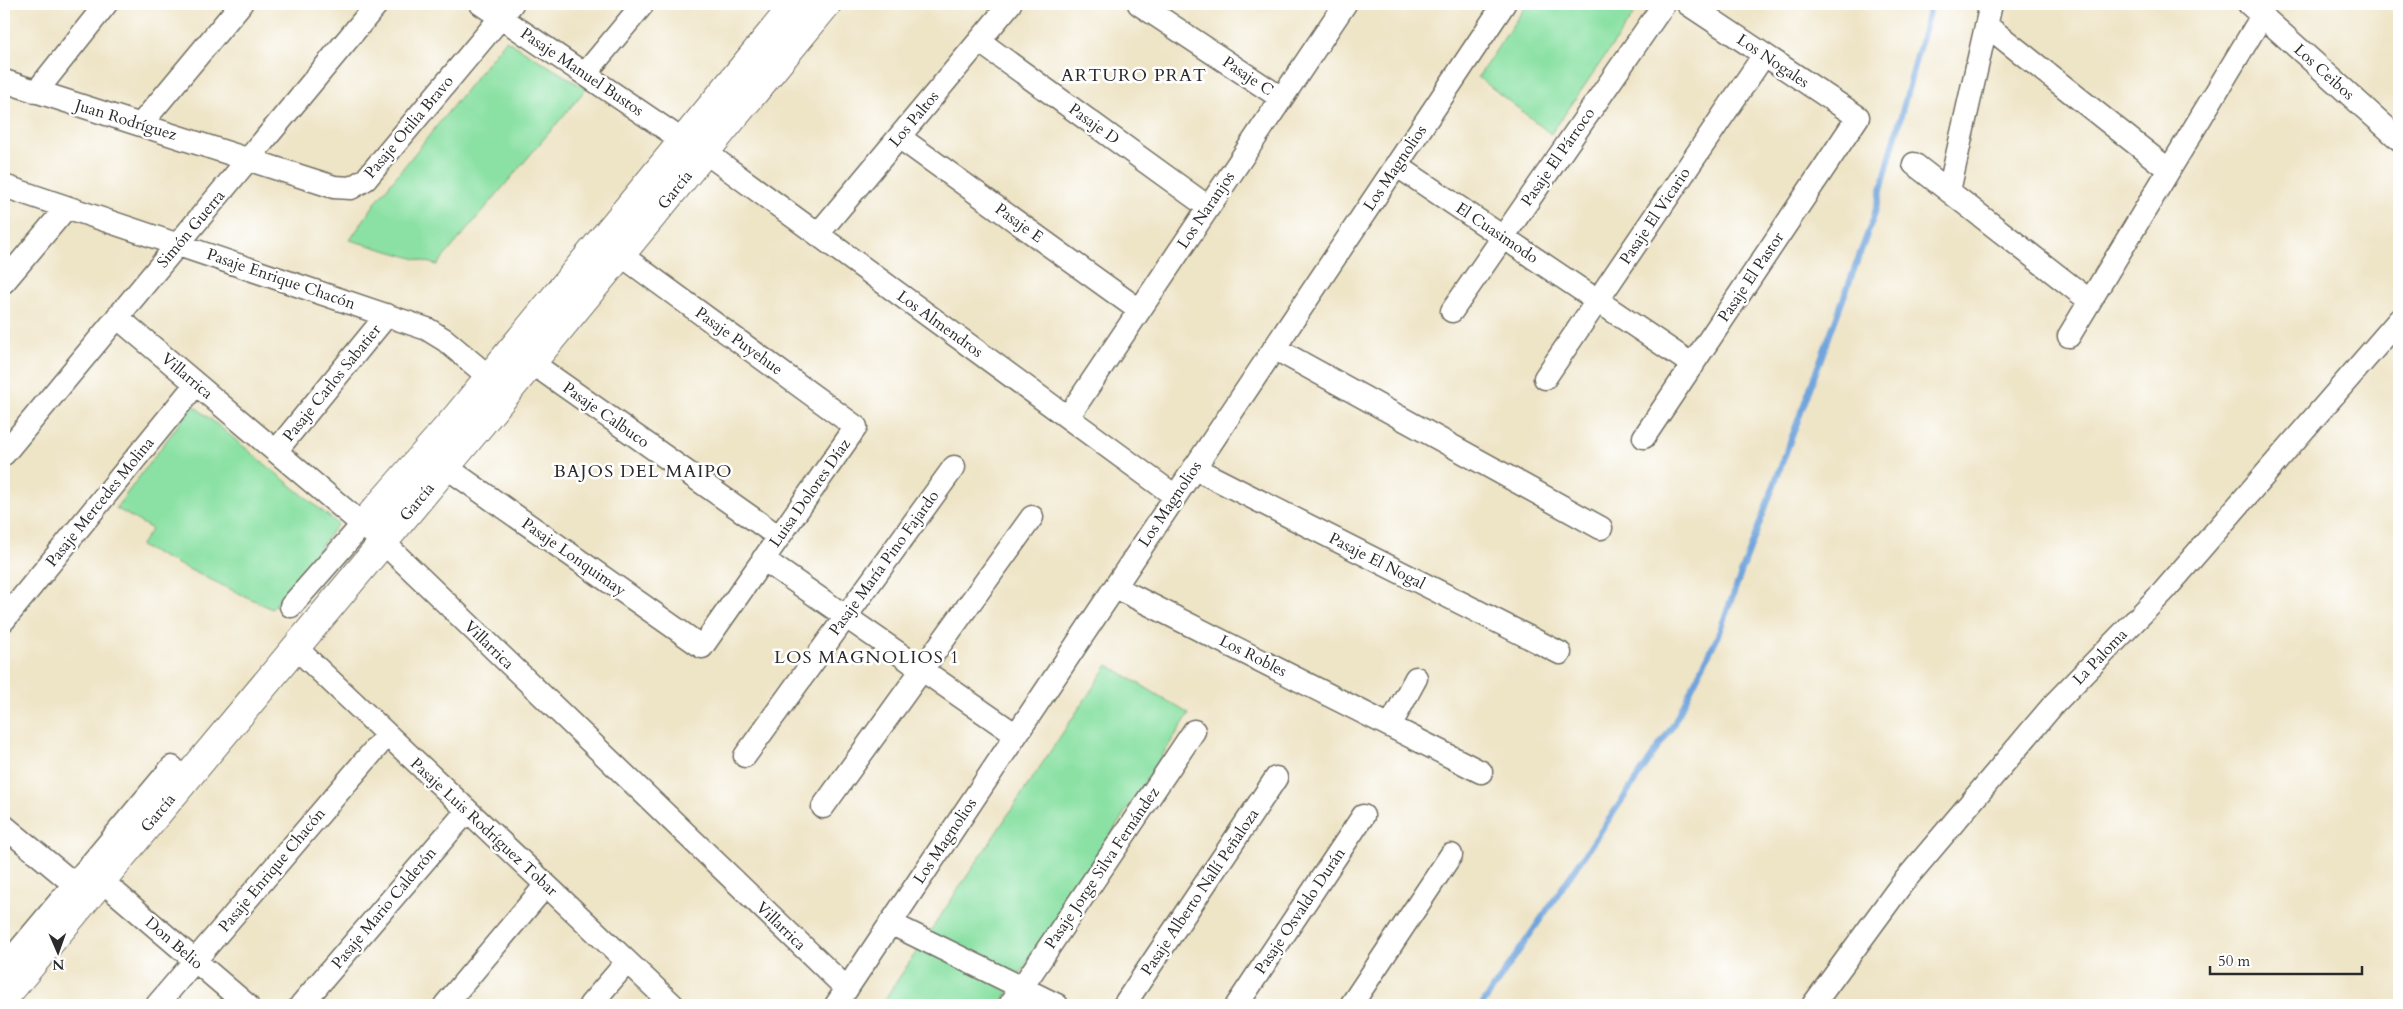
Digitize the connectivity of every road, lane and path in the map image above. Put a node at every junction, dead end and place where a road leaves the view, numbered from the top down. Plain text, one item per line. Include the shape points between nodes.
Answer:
1 (106, 4) edge
2 (241, 4) edge
3 (377, 4) edge
4 (482, 4) edge
5 (643, 4) edge
6 (795, 4) edge
7 (828, 4) edge
8 (1010, 4) edge
9 (1139, 4) edge
10 (1345, 4) edge
11 (1504, 4) edge
12 (1664, 4) edge
13 (1688, 4) edge
14 (507, 10) edge
15 (2255, 10) edge
16 (1988, 14) edge
17 (979, 41) junction
18 (1764, 55) junction
19 (585, 74) junction
20 (4, 82) edge
21 (36, 92) junction
22 (1281, 98) junction
23 (1858, 117) joint
24 (140, 124) junction
25 (899, 137) junction
26 (2399, 140) edge
27 (694, 146) junction
28 (249, 158) junction
29 (1914, 164) dead end
30 (1396, 165) junction
31 (2169, 170) junction
32 (4, 186) edge
33 (1949, 191) junction
34 (67, 207) junction
35 (1208, 207) junction
36 (818, 234) junction
37 (1503, 237) junction
38 (178, 244) junction
39 (621, 255) junction
40 (4, 282) edge
41 (1598, 300) junction
42 (2090, 302) junction
43 (1139, 310) junction
44 (1452, 311) dead end
45 (387, 315) junction
46 (117, 317) junction
47 (2399, 320) edge
48 (2069, 336) dead end
49 (1274, 348) junction
50 (532, 363) junction
51 (1693, 365) junction
52 (489, 377) junction
53 (1545, 378) dead end
54 (196, 384) junction
55 (1068, 417) junction
56 (856, 427) joint
57 (1644, 437) dead end
58 (276, 452) junction
59 (4, 454) edge
60 (954, 466) dead end
61 (446, 467) junction
62 (1194, 468) junction
63 (1175, 496) junction
64 (1032, 517) dead end
65 (362, 525) junction
66 (1601, 528) dead end
67 (779, 537) junction
68 (383, 542) junction
69 (764, 559) junction
70 (1115, 587) junction
71 (291, 606) dead end
72 (846, 616) junction
73 (4, 620) edge
74 (702, 647) joint
75 (296, 648) junction
76 (1560, 653) dead end
77 (922, 670) junction
78 (1416, 678) dead end
79 (1390, 726) junction
80 (1194, 731) dead end
81 (387, 735) junction
82 (1016, 735) junction
83 (744, 756) dead end
84 (172, 767) dead end
85 (1480, 772) dead end
86 (1276, 778) dead end
87 (824, 807) dead end
88 (467, 811) junction
89 (1363, 816) dead end
90 (4, 826) edge
91 (1451, 855) dead end
92 (102, 881) junction
93 (74, 884) junction
94 (546, 885) junction
95 (890, 923) junction
96 (195, 961) junction
97 (627, 962) junction
98 (4, 966) edge
99 (1016, 996) edge
100 (841, 997) edge
101 (4, 998) edge
102 (157, 1005) edge
103 (247, 1005) edge
104 (302, 1005) edge
105 (445, 1005) edge
106 (590, 1005) edge
107 (673, 1005) edge
108 (1057, 1005) edge
109 (1124, 1005) edge
110 (1237, 1005) edge
111 (1351, 1005) edge
112 (1813, 1005) edge

1 - 21 street
2 - 24 street
3 - 28 street, Simón Guerra
4 - 14 street, Pasaje Manuel Bustos
5 - 19 street
6 - 27 street, García
7 - 27 street, García
8 - 17 street, Los Paltos
9 - 22 street, Pasaje C
10 - 22 street, Los Naranjos
11 - 30 street, Los Magnolios
12 - 37 street, Pasaje El Párroco
13 - 18 street, Los Nogales
14 - 19 street, Pasaje Manuel Bustos
14 - 28 street, Pasaje Otilia Bravo via 359,184 350,188 334,187
15 - 26 street, Los Ceibos
15 - 31 street
16 - 31 street
16 - 33 street
17 - 25 street, Los Paltos
17 - 35 street, Pasaje D
18 - 23 street, Los Nogales
18 - 41 street, Pasaje El Vicario
19 - 27 street, Pasaje Manuel Bustos
20 - 21 street, Juan Rodríguez
21 - 24 street, Juan Rodríguez
22 - 35 street, Los Naranjos
23 - 51 street, Pasaje El Pastor
24 - 28 street, Juan Rodríguez
25 - 36 street, Los Paltos
25 - 43 street, Pasaje E
27 - 36 street, Los Almendros
27 - 39 street, García
27 - 52 street, García
28 - 38 street, Simón Guerra
29 - 33 street
30 - 37 street, El Cuasimodo
30 - 49 street, Los Magnolios
31 - 42 street
32 - 34 street, Pasaje Enrique Chacón
33 - 42 street
34 - 38 street, Pasaje Enrique Chacón
34 - 40 street
35 - 43 street, Los Naranjos
36 - 55 street, Los Almendros
37 - 41 street, El Cuasimodo
37 - 44 street, Pasaje El Párroco
38 - 45 street, Pasaje Enrique Chacón
38 - 46 street, Simón Guerra
39 - 50 street, García
39 - 56 street, Pasaje Puyehue
41 - 51 street, El Cuasimodo
41 - 53 street, Pasaje El Vicario
42 - 48 street
43 - 55 street, Los Naranjos
45 - 52 street, Pasaje Enrique Chacón via 427,329
45 - 58 street, Pasaje Carlos Sabatier
46 - 54 street, Villarrica
46 - 59 street, Simón Guerra
47 - 112 street, La Paloma via 2164,591 2048,712 1901,885
49 - 62 street, Los Magnolios
49 - 66 street
50 - 61 street, García
50 - 67 street, Pasaje Calbuco
51 - 57 street, Pasaje El Pastor
52 - 65 street, García
54 - 58 street, Villarrica
54 - 73 street, Pasaje Mercedes Molina
55 - 63 street, Los Almendros
56 - 67 street, Luisa Dolores Díaz
58 - 65 street, Villarrica
60 - 72 street, Pasaje María Pino Fajardo
61 - 68 street, García
61 - 74 street, Pasaje Lonquimay
62 - 63 street, Los Magnolios
62 - 76 street, Pasaje El Nogal
63 - 70 street, Los Magnolios
64 - 77 street
65 - 68 street, Villarrica
65 - 71 street, García
67 - 69 street, Luisa Dolores Díaz
68 - 75 street, García
68 - 100 street, Villarrica
69 - 72 street, Luisa Dolores Díaz
69 - 74 street, Luisa Dolores Díaz
70 - 79 street, Los Robles
70 - 82 street, Los Magnolios
72 - 77 street, Luisa Dolores Díaz
72 - 83 street, Pasaje María Pino Fajardo
75 - 81 street, Pasaje Luis Rodríguez Tobar
75 - 92 street, García
77 - 82 street, Luisa Dolores Díaz
77 - 87 street
78 - 79 street
79 - 85 street, Los Robles
80 - 99 street, Pasaje Jorge Silva Fernández
81 - 88 street, Pasaje Luis Rodríguez Tobar
81 - 96 street, Pasaje Enrique Chacón
82 - 95 street, Los Magnolios
84 - 93 street, García
86 - 109 street, Pasaje Alberto Nallí Peñaloza
88 - 94 street, Pasaje Luis Rodríguez Tobar
88 - 104 street, Pasaje Mario Calderón
89 - 110 street, Pasaje Osvaldo Durán
90 - 93 street
91 - 111 street
92 - 96 street, Don Belio
92 - 101 street, García
93 - 98 street, García
94 - 97 street, Pasaje Luis Rodríguez Tobar
94 - 105 street
95 - 99 street
95 - 100 street, Los Magnolios
96 - 102 street, Pasaje Enrique Chacón
96 - 103 street, Don Belio
97 - 106 street
97 - 107 street, Pasaje Luis Rodríguez Tobar
99 - 108 street

